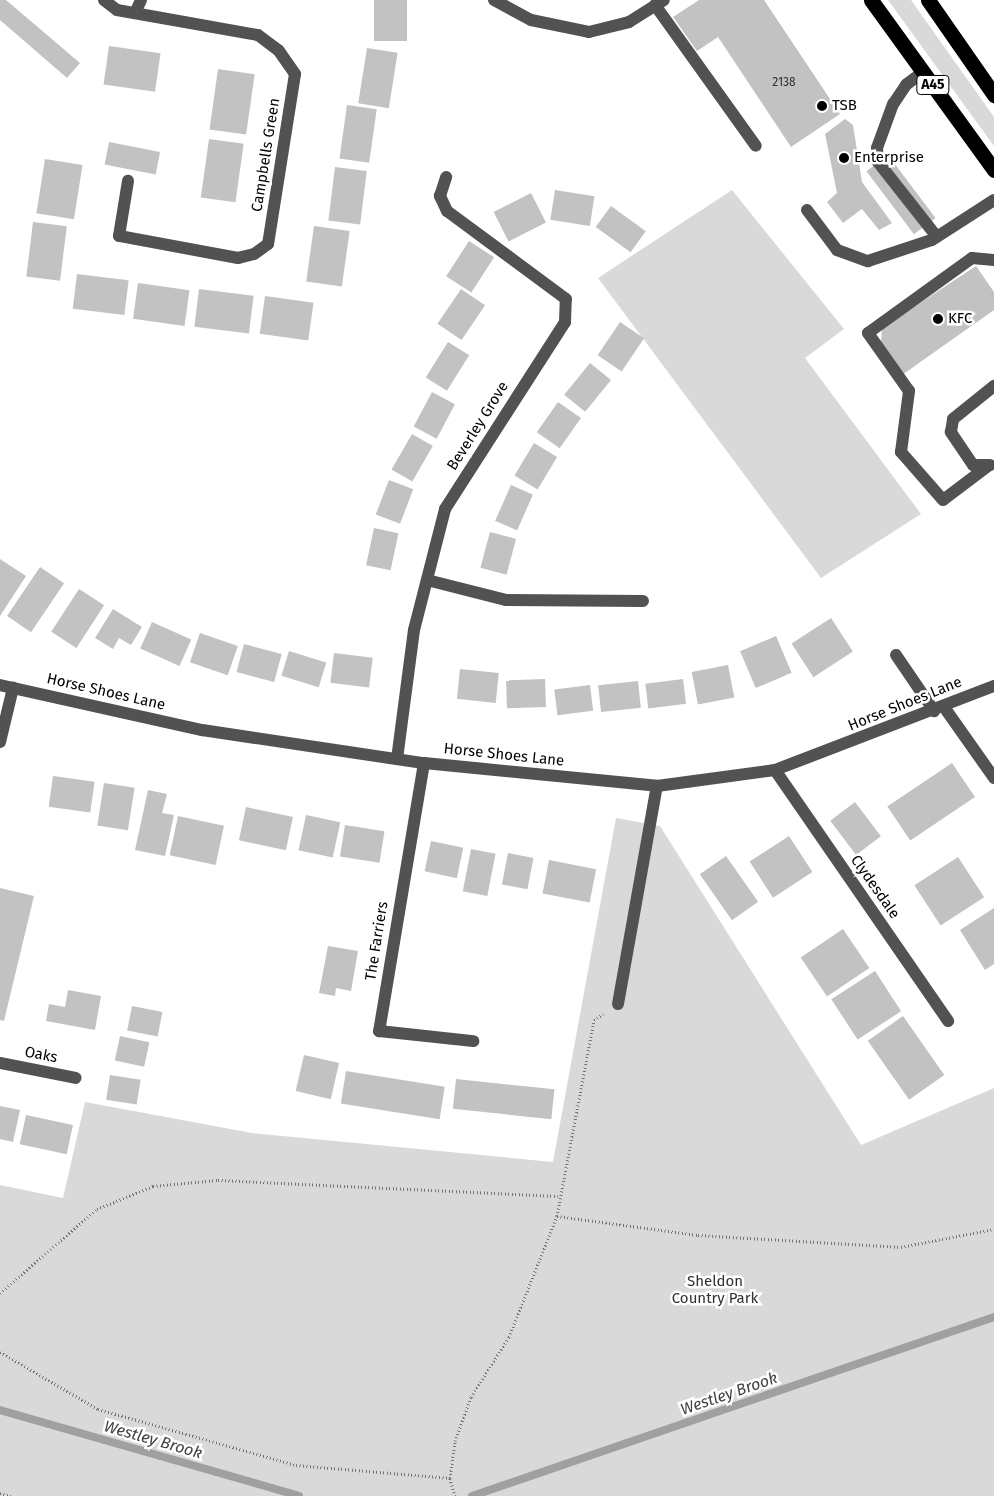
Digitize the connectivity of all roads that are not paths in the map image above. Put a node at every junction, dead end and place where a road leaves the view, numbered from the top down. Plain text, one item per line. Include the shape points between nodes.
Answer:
1 (104, 0) edge
2 (141, 0) edge
3 (494, 0) edge
4 (872, 0) edge
5 (928, 0) edge
6 (660, 3) edge
7 (135, 13) junction
8 (923, 72) junction
9 (994, 95) edge
10 (756, 146) dead end
11 (994, 170) edge
12 (446, 177) dead end
13 (128, 180) dead end
14 (994, 200) edge
15 (806, 210) dead end
16 (937, 237) junction
17 (994, 260) edge
18 (994, 386) edge
19 (991, 464) edge
20 (427, 580) junction
21 (643, 601) dead end
22 (896, 656) dead end
23 (0, 685) edge
24 (994, 686) edge
25 (13, 688) junction
26 (939, 709) junction
27 (0, 742) edge
28 (397, 758) junction
29 (424, 763) junction
30 (775, 770) junction
31 (994, 778) edge
32 (657, 786) junction
33 (618, 1004) road end
34 (948, 1021) dead end
35 (474, 1041) dead end
36 (0, 1063) edge
37 (76, 1078) dead end

1 - 7 street, Campbells Green via 117,10
2 - 7 street
3 - 6 street via 531,20 590,32 629,22
4 - 8 highway, A45
5 - 9 highway
6 - 10 street
7 - 13 street, Campbells Green via 258,35 279,51 295,74 268,244 254,254 238,258 119,236
8 - 11 highway, A45
8 - 16 street via 906,85 893,104 878,162
12 - 20 street, Beverley Grove via 440,196 447,211 566,299 565,322 445,509
14 - 16 street
15 - 16 street via 837,250 868,261
17 - 19 street via 972,258 868,332 909,391 901,452 943,500
18 - 19 street via 954,419 951,432 972,465
20 - 21 street via 506,600
20 - 28 street, Beverley Grove via 414,630
22 - 26 street
23 - 25 street, Horse Shoes Lane
24 - 26 street, Horse Shoes Lane
25 - 27 street
25 - 28 street, Horse Shoes Lane via 202,730
26 - 30 street, Horse Shoes Lane
26 - 31 street
28 - 29 street, Horse Shoes Lane
29 - 32 street, Horse Shoes Lane
29 - 35 street, The Farriers via 379,1031
30 - 32 street, Horse Shoes Lane
30 - 34 street, Clydesdale
32 - 33 street
36 - 37 street, Oaks

